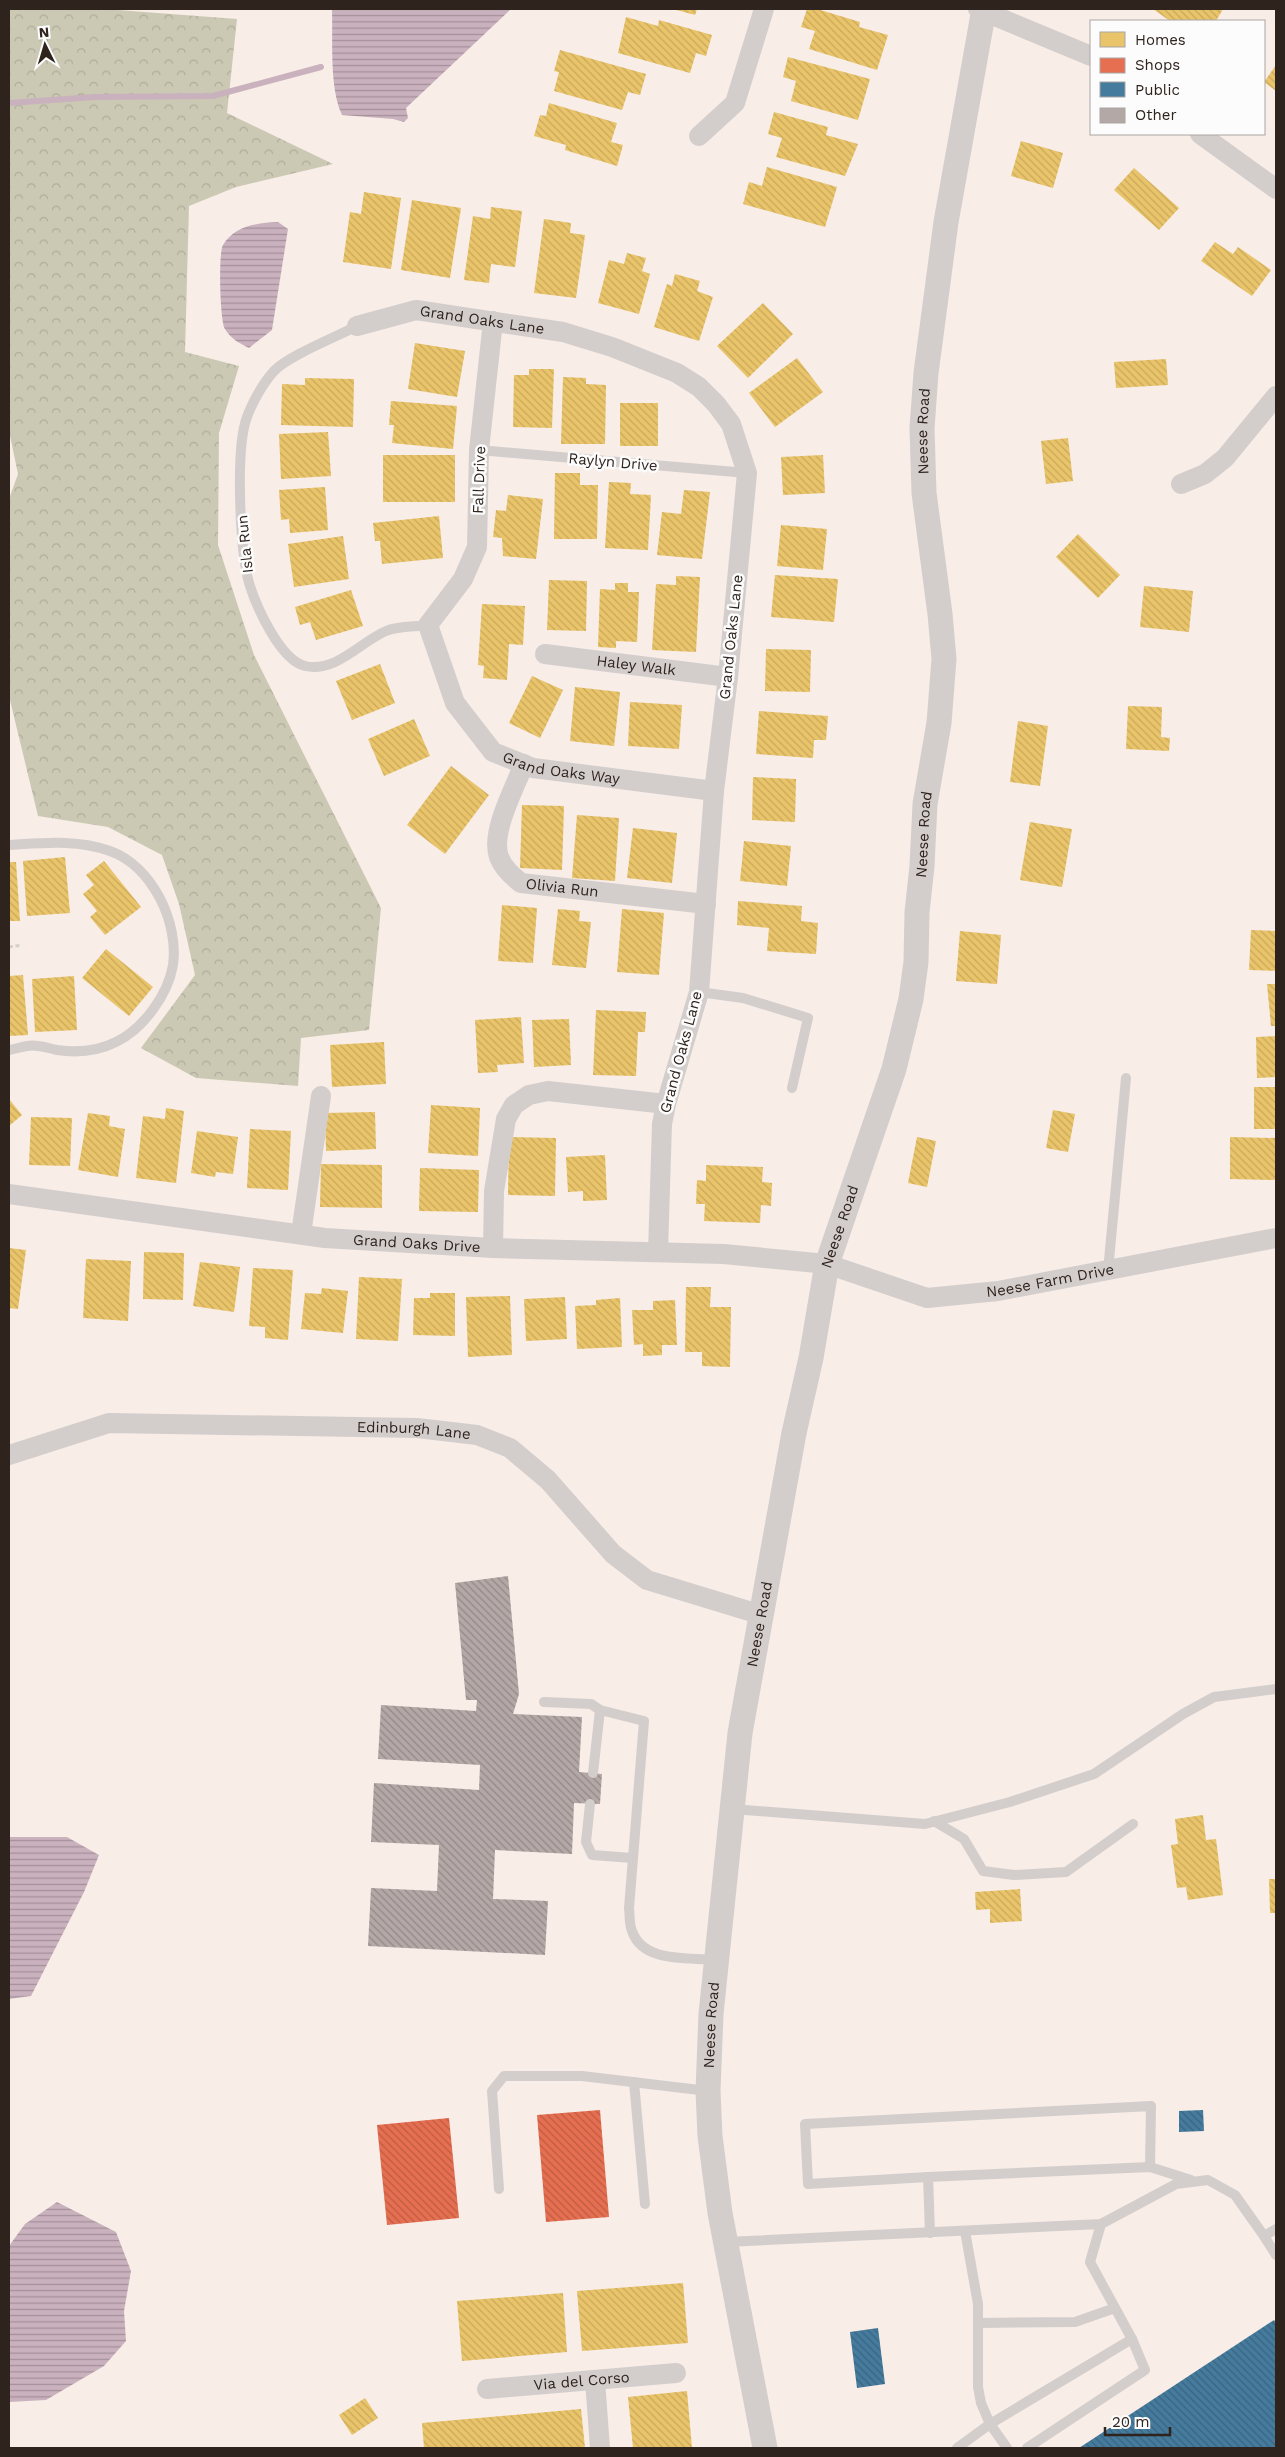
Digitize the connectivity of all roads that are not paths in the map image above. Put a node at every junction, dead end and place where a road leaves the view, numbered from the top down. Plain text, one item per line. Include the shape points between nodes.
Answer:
1 (764, 9) edge
2 (982, 9) edge
3 (1090, 56) edge
4 (1201, 135) edge
5 (699, 136) dead end
6 (1276, 188) edge
7 (493, 321) junction
8 (357, 326) joint
9 (1276, 396) edge
10 (479, 450) junction
11 (747, 473) junction
12 (1181, 484) dead end
13 (428, 625) junction
14 (545, 654) dead end
15 (728, 677) junction
16 (524, 764) junction
17 (714, 791) junction
18 (9, 845) edge
19 (706, 904) junction
20 (699, 992) junction
21 (9, 1050) edge
22 (1126, 1078) dead end
23 (792, 1088) dead end
24 (321, 1096) dead end
25 (666, 1104) junction
26 (9, 1194) edge
27 (301, 1234) junction
28 (1276, 1238) edge
29 (493, 1248) junction
30 (658, 1252) junction
31 (827, 1264) junction
32 (1108, 1271) junction
33 (9, 1455) edge
34 (762, 1615) junction
35 (1276, 1689) edge
36 (544, 1702) dead end
37 (600, 1710) junction
38 (593, 1773) dead end
39 (590, 1804) dead end
40 (731, 1809) junction
41 (934, 1821) junction
42 (1133, 1824) dead end
43 (632, 1858) junction
44 (715, 1960) junction
45 (634, 2082) junction
46 (708, 2091) junction
47 (1150, 2167) junction
48 (928, 2177) junction
49 (1195, 2182) junction
50 (499, 2189) dead end
51 (646, 2204) dead end
52 (1101, 2224) junction
53 (1276, 2229) edge
54 (965, 2230) junction
55 (930, 2232) junction
56 (1264, 2236) junction
57 (725, 2242) junction
58 (1276, 2255) edge
59 (1115, 2308) junction
60 (978, 2323) junction
61 (1132, 2339) junction
62 (676, 2374) dead end
63 (595, 2380) junction
64 (487, 2389) dead end
65 (990, 2424) junction
66 (600, 2448) edge
67 (765, 2448) edge
68 (957, 2448) edge
69 (1006, 2448) edge
70 (1027, 2448) edge

1 - 5 street via 735,103
2 - 3 street
2 - 31 street, Neese Road via 946,222 922,428 924,493 944,659 943,691 925,804 912,999 894,1069
4 - 6 street
7 - 8 street, Grand Oaks Lane via 416,310
7 - 10 street, Fall Drive
7 - 11 street, Grand Oaks Lane via 563,332 677,373 699,387 731,424
8 - 13 lane, Isla Run via 274,371 247,418 241,453 241,505 249,582 276,640 302,665 318,668 335,662 387,631
9 - 12 street via 1225,458 1205,474
10 - 11 lane, Raylyn Drive
10 - 13 street, Fall Drive via 476,547 463,579
11 - 15 street, Grand Oaks Lane
13 - 16 street, Grand Oaks Way via 455,703 493,752
14 - 15 street, Haley Walk
15 - 17 street, Grand Oaks Lane
16 - 17 street, Grand Oaks Way via 533,768
16 - 19 street, Olivia Run via 497,838 498,856 509,874 521,883
17 - 19 street, Grand Oaks Lane
18 - 21 lane via 85,844 111,851 138,867 156,888 166,915 173,965 167,986 150,1013 134,1031 116,1043 78,1051 28,1046
19 - 20 street, Grand Oaks Lane
20 - 23 lane via 744,998 808,1018
20 - 25 street, Grand Oaks Lane
22 - 32 lane
24 - 27 street
25 - 29 street via 548,1091 529,1095 514,1105 506,1119 494,1191
25 - 30 street, Grand Oaks Lane via 662,1124
26 - 27 street, Grand Oaks Drive
27 - 29 street, Grand Oaks Drive
28 - 32 street, Neese Farm Drive
29 - 30 street, Grand Oaks Drive
30 - 31 street, Grand Oaks Drive via 724,1254
31 - 32 street, Neese Farm Drive via 927,1298 979,1294
31 - 34 street, Neese Road
33 - 34 street, Edinburgh Lane via 109,1423 417,1428 477,1435 510,1448 548,1480 613,1554 647,1580
34 - 40 street, Neese Road via 740,1733
35 - 41 lane via 1214,1698 1183,1714 1094,1774 1010,1802
36 - 37 lane via 591,1704
37 - 38 lane
37 - 43 lane via 644,1721
39 - 43 lane via 586,1842 592,1854
40 - 41 lane via 925,1824
40 - 44 street, Neese Road
41 - 42 lane via 964,1839 984,1871 1014,1875 1066,1872
43 - 44 lane via 631,1930 640,1946 655,1954
44 - 46 street, Neese Road
45 - 46 lane
45 - 50 lane via 582,2076 504,2076 492,2091
45 - 51 lane
46 - 57 street, Neese Road via 710,2136
47 - 48 lane
47 - 48 lane via 1151,2106 805,2124 808,2184
47 - 49 lane
48 - 55 lane
49 - 52 lane via 1176,2184
49 - 56 lane via 1208,2180 1235,2195
52 - 54 lane
52 - 59 lane via 1090,2262
53 - 56 lane
54 - 55 lane
54 - 60 lane via 978,2304
55 - 57 lane
56 - 58 lane
57 - 67 street, Neese Road
59 - 60 lane via 1075,2322
59 - 61 lane
60 - 65 lane via 978,2387
61 - 65 lane
61 - 70 lane via 1145,2370
62 - 63 street, Via del Corso
63 - 64 street, Via del Corso
63 - 66 street
65 - 68 lane
65 - 69 lane

